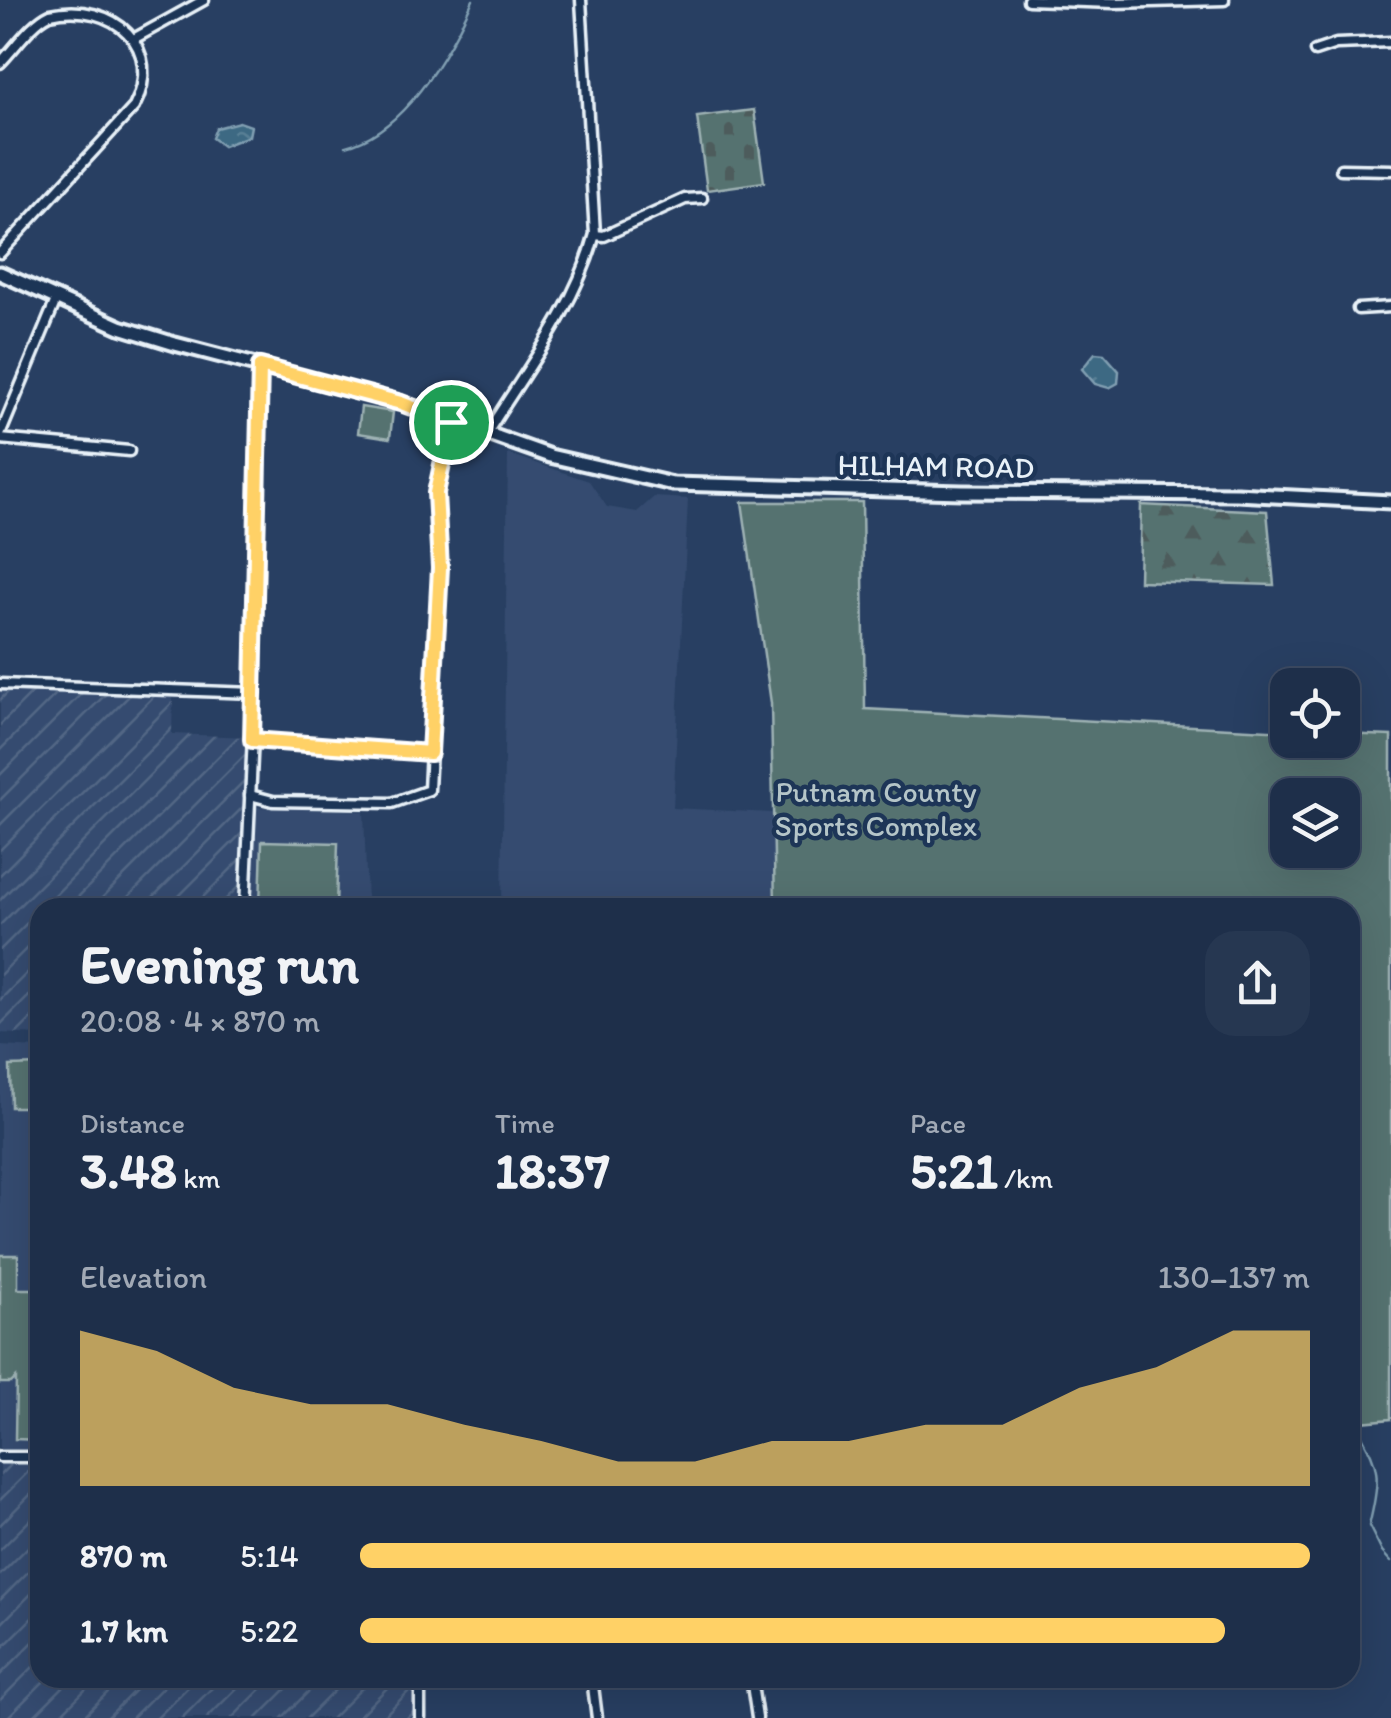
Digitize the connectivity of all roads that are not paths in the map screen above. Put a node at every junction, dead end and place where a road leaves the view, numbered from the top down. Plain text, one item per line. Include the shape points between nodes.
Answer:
1 (204, 0) edge
2 (582, 0) edge
3 (1028, 0) edge
4 (1224, 0) edge
5 (1067, 1) edge
6 (137, 37) junction
7 (1391, 42) edge
8 (1315, 51) dead end
9 (0, 63) edge
10 (1341, 169) dead end
11 (1391, 170) edge
12 (702, 198) dead end
13 (595, 235) junction
14 (0, 253) edge
15 (0, 273) edge
16 (56, 300) junction
17 (1391, 308) edge
18 (1358, 309) dead end
19 (260, 366) junction
20 (451, 422) junction
21 (487, 433) junction
22 (0, 437) edge
23 (129, 451) dead end
24 (1391, 502) edge
25 (0, 684) edge
26 (255, 693) junction
27 (252, 740) junction
28 (430, 753) junction
29 (250, 795) junction
30 (245, 898) edge
31 (0, 1457) edge
32 (30, 1457) edge
33 (420, 1688) edge
34 (593, 1688) edge
35 (752, 1688) edge
36 (420, 1718) edge
37 (596, 1718) edge
38 (757, 1718) edge

1 - 6 street
2 - 13 street
3 - 5 street
4 - 5 street
6 - 9 street via 112,12 69,6 46,15
6 - 14 street via 144,78 134,106
7 - 8 street
10 - 11 street
12 - 13 street
13 - 21 street via 570,299
15 - 16 main road, HILHAM ROAD
16 - 19 main road, HILHAM ROAD via 138,333
16 - 22 street
17 - 18 street
19 - 20 main road, HILHAM ROAD
19 - 26 street
20 - 21 main road, HILHAM ROAD
20 - 28 street via 436,493 440,568
21 - 24 main road, HILHAM ROAD via 550,456 673,484
22 - 23 street
25 - 26 street
26 - 27 street
27 - 28 street
27 - 29 street
28 - 29 street via 428,790 392,803
29 - 30 street
31 - 32 street
33 - 36 street
34 - 37 street
35 - 38 street

